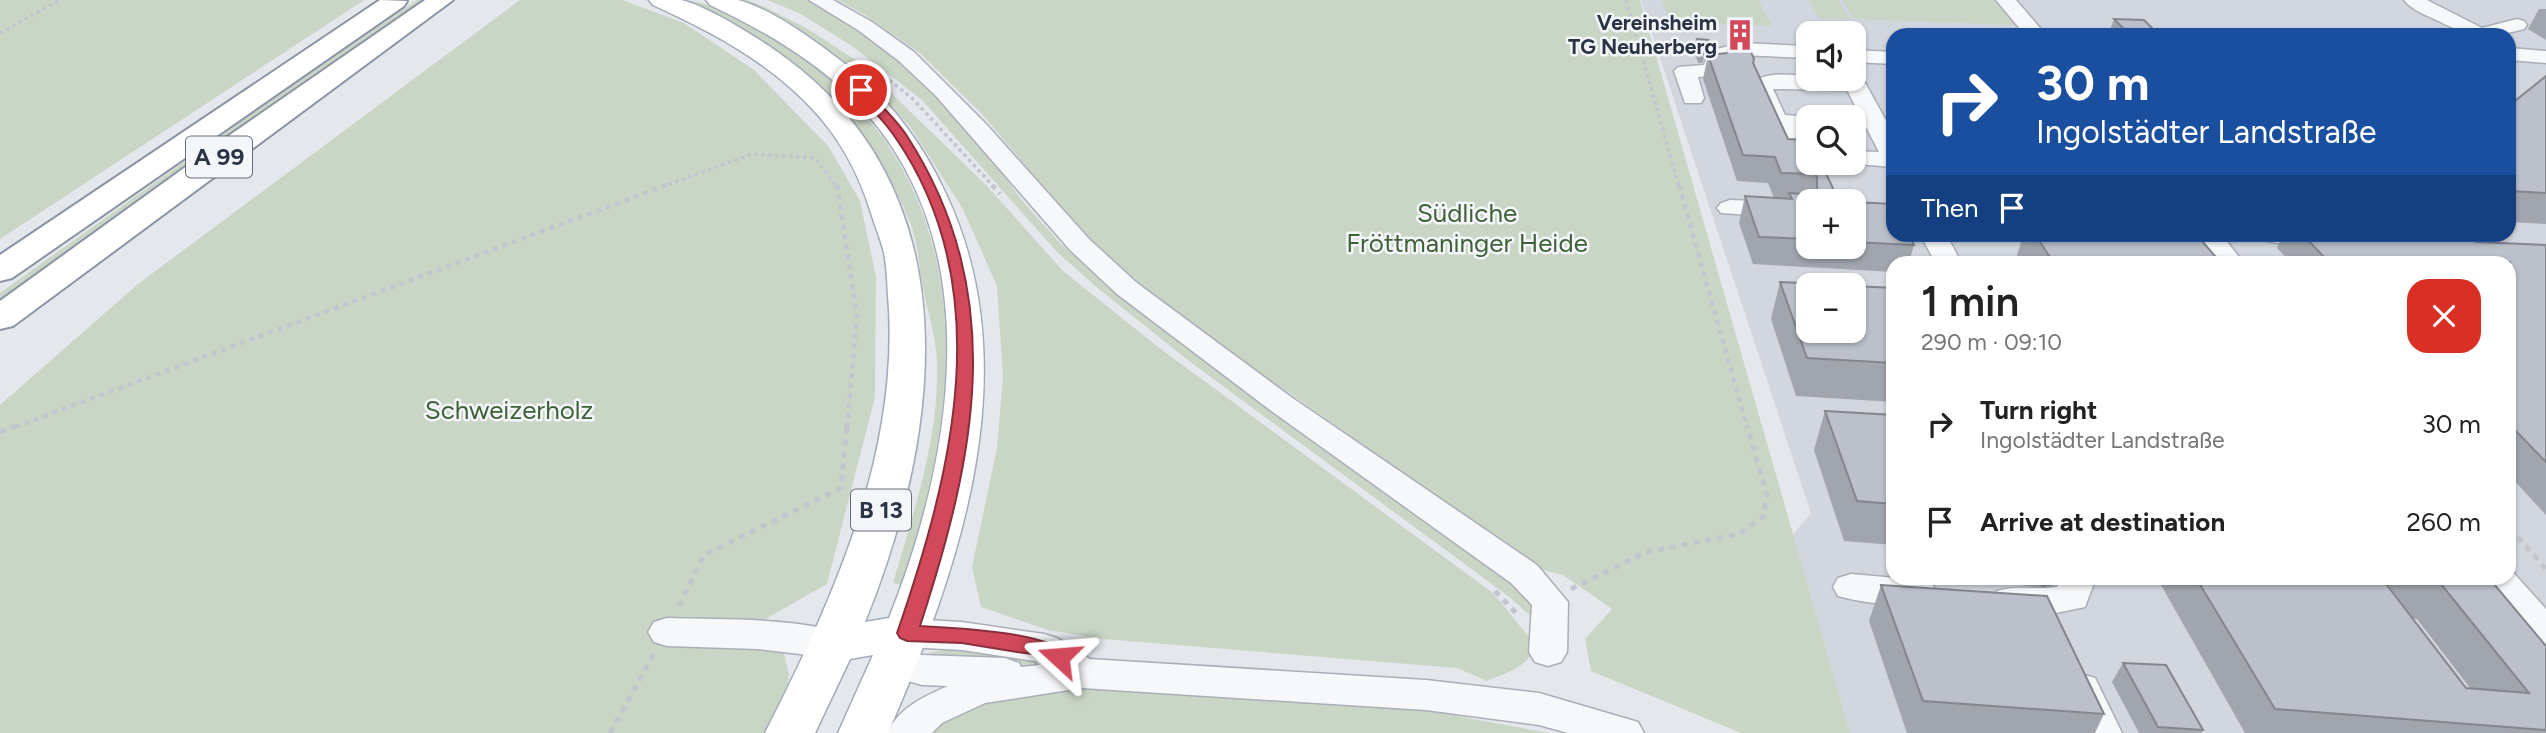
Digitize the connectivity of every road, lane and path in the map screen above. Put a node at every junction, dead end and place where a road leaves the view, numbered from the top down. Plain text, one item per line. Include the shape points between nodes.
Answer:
1 (60, 0) edge
2 (397, 0) edge
3 (441, 0) edge
4 (661, 0) edge
5 (718, 0) edge
6 (819, 0) edge
7 (1626, 0) edge
8 (2006, 0) edge
9 (2414, 0) edge
10 (2516, 25) dead end
11 (2030, 28) edge
12 (2468, 28) edge
13 (2505, 28) edge
14 (0, 33) edge
15 (1796, 52) edge
16 (2516, 54) edge
17 (1866, 57) edge
18 (2546, 57) edge
19 (1886, 58) edge
20 (1796, 81) edge
21 (1858, 91) edge
22 (1693, 98) dead end
23 (1776, 121) junction
24 (1796, 122) edge
25 (1866, 126) edge
26 (1878, 127) junction
27 (1796, 137) edge
28 (1886, 143) edge
29 (1866, 158) edge
30 (1886, 159) edge
31 (1730, 208) dead end
32 (1796, 211) edge
33 (2214, 242) edge
34 (2225, 256) edge
35 (0, 271) edge
36 (0, 318) edge
37 (0, 432) edge
38 (2516, 535) edge
39 (2546, 569) edge
40 (1585, 580) dead end
41 (2076, 585) edge
42 (2504, 585) edge
43 (1851, 587) dead end
44 (667, 632) junction
45 (2546, 634) edge
46 (833, 644) junction
47 (901, 648) junction
48 (1548, 652) dead end
49 (2070, 666) edge
50 (1082, 673) junction
51 (610, 733) edge
52 (790, 733) edge
53 (863, 733) edge
54 (907, 733) edge
55 (1623, 733) edge
56 (2102, 733) edge

1 - 14 path
2 - 35 highway, A 99
3 - 36 highway, A 99
4 - 46 main road, B 13 via 726,29 769,56 828,109 868,163 900,246 908,358 898,448 872,545
5 - 47 main road, B 13 via 785,33 861,90 901,135 929,185 954,250 967,332 954,473 931,563
6 - 48 street via 848,14 945,91 1065,229 1117,280 1258,388 1524,574 1550,602
7 - 40 path via 1767,496 1763,517 1739,534 1646,552
8 - 11 street
9 - 12 street
10 - 13 street
15 - 22 street via 1716,54 1714,71 1685,71
16 - 18 street
17 - 19 street
20 - 23 street via 1762,86
21 - 26 street
23 - 24 street
23 - 27 street
25 - 26 street
26 - 28 street
29 - 30 street
31 - 32 street
33 - 34 street
37 - 44 path via 752,154 815,158 837,185 857,316 842,488 705,555
38 - 39 path
41 - 43 street via 2072,598 2041,603
42 - 45 street
44 - 46 street via 758,635
44 - 51 path
46 - 47 main road
46 - 52 main road, B 13
47 - 50 street via 922,670
47 - 53 main road, B 13
49 - 56 street
50 - 54 street via 979,689 928,712
50 - 55 street via 1454,699 1539,709

